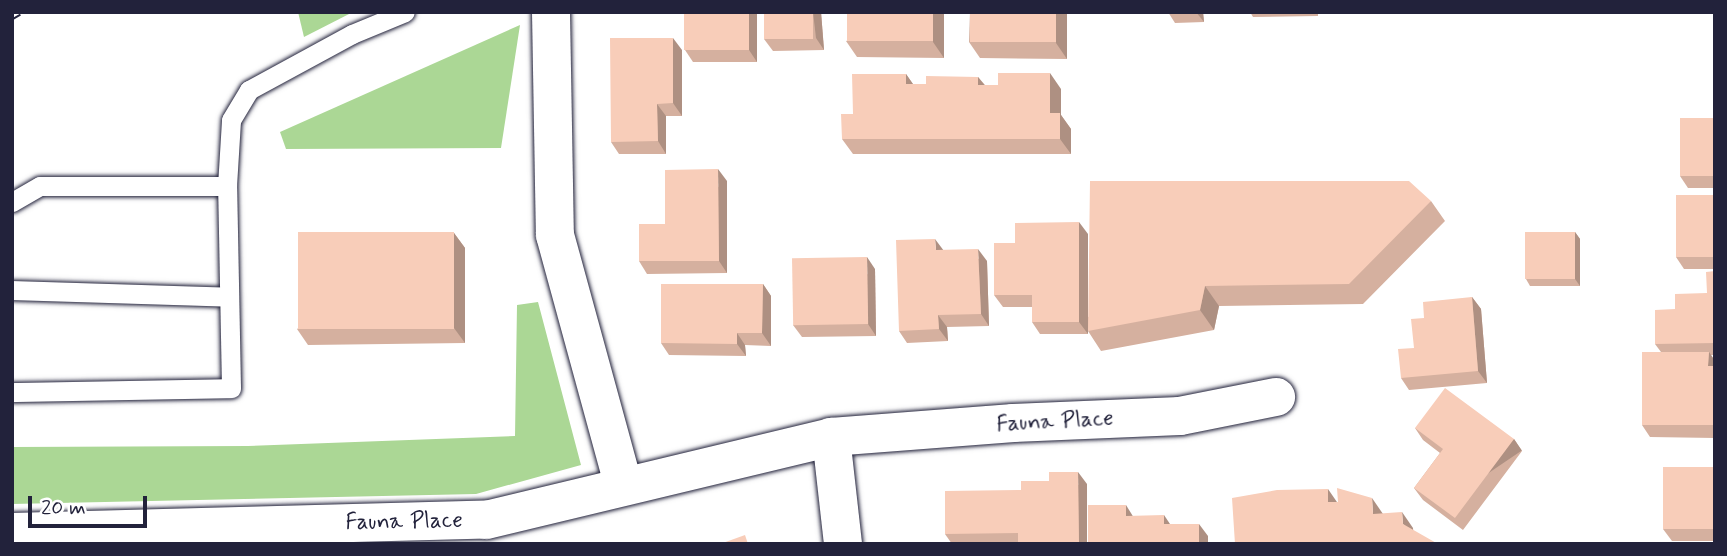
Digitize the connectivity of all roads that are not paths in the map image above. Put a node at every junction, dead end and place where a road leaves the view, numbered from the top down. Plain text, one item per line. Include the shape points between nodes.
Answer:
1 (405, 12) edge
2 (551, 12) edge
3 (227, 186) junction
4 (12, 202) edge
5 (12, 290) edge
6 (229, 297) junction
7 (12, 392) edge
8 (1276, 397) dead end
9 (831, 438) junction
10 (623, 484) junction
11 (12, 532) edge
12 (843, 544) edge

1 - 3 lane via 352,34 249,90 230,120
2 - 10 street via 555,235
3 - 4 lane via 40,186
3 - 6 lane
5 - 6 lane
6 - 7 lane via 231,388
8 - 9 street, Fauna Place via 1180,416 1013,423
9 - 10 street, Fauna Place
9 - 12 street
10 - 11 street, Fauna Place via 486,520

